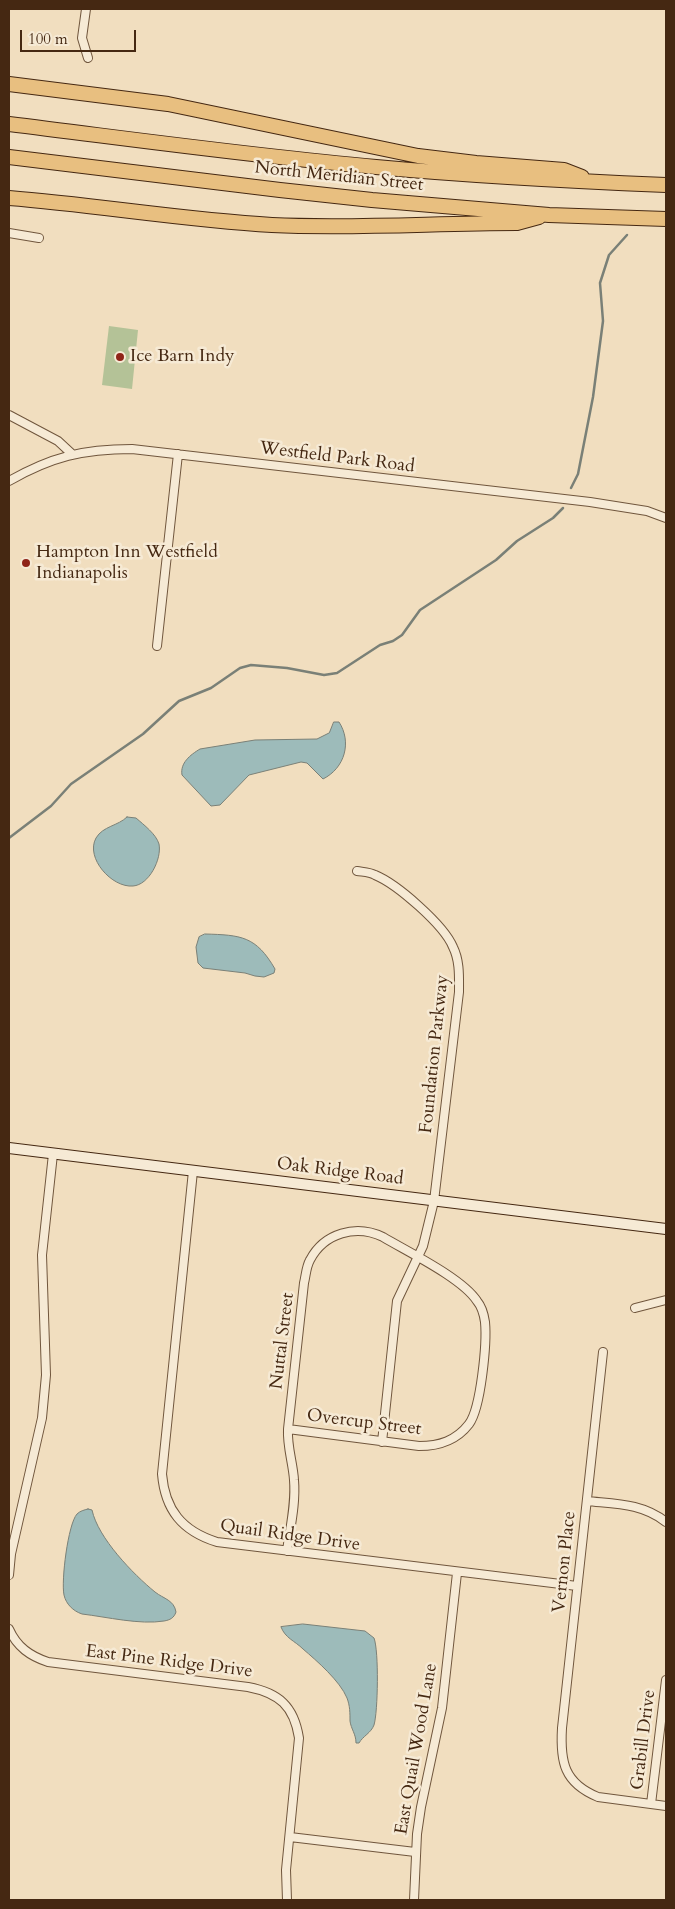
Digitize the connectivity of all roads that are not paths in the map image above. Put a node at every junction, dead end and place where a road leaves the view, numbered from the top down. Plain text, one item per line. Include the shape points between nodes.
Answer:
1 (86, 9) edge
2 (88, 58) dead end
3 (9, 84) edge
4 (9, 124) edge
5 (9, 157) edge
6 (594, 182) junction
7 (666, 185) edge
8 (9, 198) edge
9 (549, 215) junction
10 (666, 219) edge
11 (9, 233) edge
12 (39, 238) dead end
13 (9, 415) edge
14 (72, 454) junction
15 (178, 454) junction
16 (9, 481) edge
17 (666, 518) edge
18 (157, 646) dead end
19 (357, 871) dead end
20 (9, 1148) edge
21 (53, 1154) junction
22 (193, 1171) junction
23 (434, 1201) junction
24 (666, 1229) edge
25 (418, 1257) junction
26 (666, 1300) edge
27 (635, 1308) dead end
28 (603, 1352) dead end
29 (288, 1430) junction
30 (382, 1442) junction
31 (586, 1501) junction
32 (666, 1522) edge
33 (287, 1551) junction
34 (457, 1573) junction
35 (9, 1575) edge
36 (577, 1586) junction
37 (9, 1629) edge
38 (666, 1680) edge
39 (652, 1804) junction
40 (666, 1806) edge
41 (290, 1837) junction
42 (415, 1852) junction
43 (287, 1900) edge
44 (414, 1900) edge

1 - 2 street via 82,38
3 - 6 highway via 168,104 450,160 564,170
4 - 6 highway, North Meridian Street via 374,167
5 - 9 highway, North Meridian Street via 280,190
6 - 7 highway, North Meridian Street
8 - 9 highway via 274,225 517,223
9 - 10 highway, North Meridian Street
11 - 12 street
13 - 14 street via 58,441
14 - 15 street, Westfield Park Road via 124,449
14 - 16 street, Westfield Park Road
15 - 17 street, Westfield Park Road via 577,501 647,511
15 - 18 street
19 - 23 street, Foundation Parkway via 374,874 395,886 434,921 450,939 459,967 459,992
20 - 21 street, Oak Ridge Road
21 - 22 street, Oak Ridge Road
21 - 35 street via 42,1255 46,1375 42,1418
22 - 23 street, Oak Ridge Road
22 - 33 street, Quail Ridge Drive via 163,1486 169,1506 188,1529 197,1534 217,1542
23 - 24 street, Oak Ridge Road
23 - 25 street, Foundation Parkway
25 - 29 street, Nuttal Street via 380,1235 355,1230 331,1238 316,1251 308,1263 304,1283
25 - 30 street, Foundation Parkway via 395,1308
25 - 30 street, Overcup Street via 465,1286 481,1306 485,1333 477,1403 468,1425 446,1443 419,1446
26 - 27 street
28 - 31 street, Vernon Place
29 - 30 street, Overcup Street
29 - 33 street, Nuttal Street via 294,1492
31 - 32 street via 638,1507
31 - 36 street, Vernon Place
33 - 34 street, Quail Ridge Drive
34 - 36 street, Quail Ridge Drive
34 - 42 street, East Quail Wood Lane via 442,1708
36 - 39 street, Vernon Place via 561,1743 564,1763 580,1787 598,1797
37 - 41 street, East Pine Ridge Drive via 25,1652 48,1662 245,1686 272,1694 282,1701 297,1724 299,1738
38 - 39 street, Grabill Drive
39 - 40 street
41 - 42 street
41 - 43 street, East Pine Ridge Drive
42 - 44 street, East Quail Wood Lane

